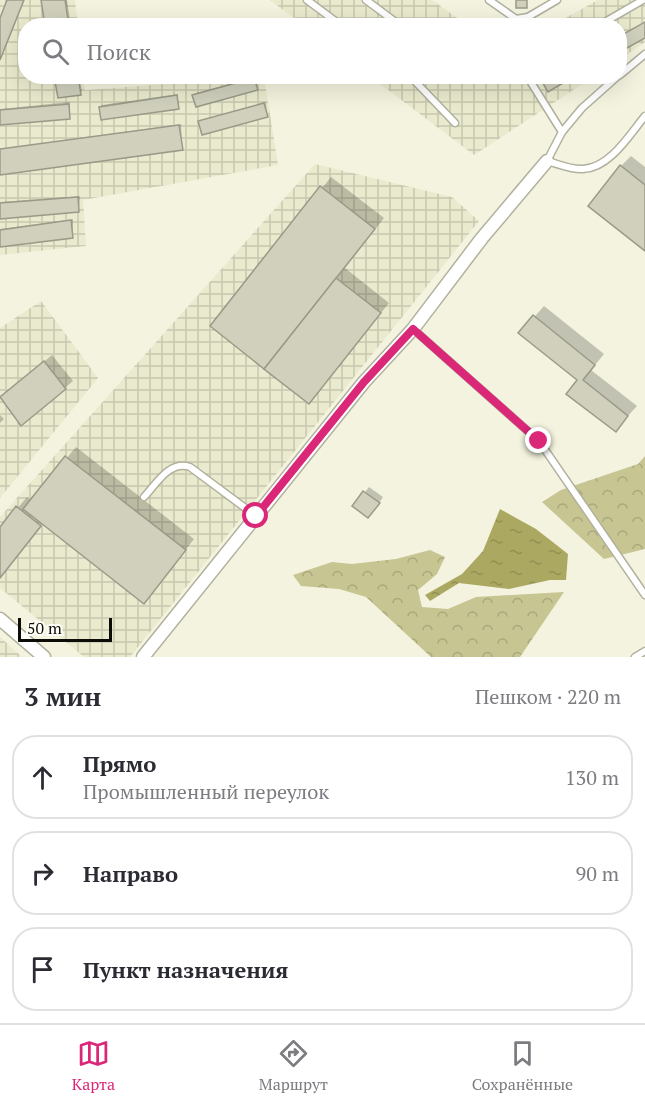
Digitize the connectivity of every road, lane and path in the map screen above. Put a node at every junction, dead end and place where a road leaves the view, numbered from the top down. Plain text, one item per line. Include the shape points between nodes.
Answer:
1 (307, 0) edge
2 (366, 0) edge
3 (489, 0) edge
4 (557, 0) edge
5 (643, 0) edge
6 (331, 18) edge
7 (390, 18) edge
8 (515, 18) edge
9 (522, 18) edge
10 (612, 18) edge
11 (645, 54) edge
12 (627, 69) edge
13 (417, 84) edge
14 (533, 84) edge
15 (610, 84) edge
16 (645, 116) edge
17 (454, 123) dead end
18 (562, 132) junction
19 (547, 161) junction
20 (413, 329) junction
21 (144, 497) dead end
22 (256, 516) junction
23 (645, 595) edge
24 (0, 619) edge
25 (645, 651) edge
26 (44, 657) edge
27 (143, 657) edge
28 (635, 657) edge

1 - 6 lane
2 - 7 lane
3 - 8 lane
4 - 9 lane
5 - 10 lane
11 - 12 lane
13 - 17 lane
14 - 18 lane
15 - 18 lane
16 - 19 lane via 614,153 588,169
18 - 19 lane
19 - 20 street
20 - 22 street via 364,382
20 - 23 lane via 539,441
21 - 22 lane via 172,467 181,464 190,466
22 - 27 street
24 - 26 street
25 - 28 lane

